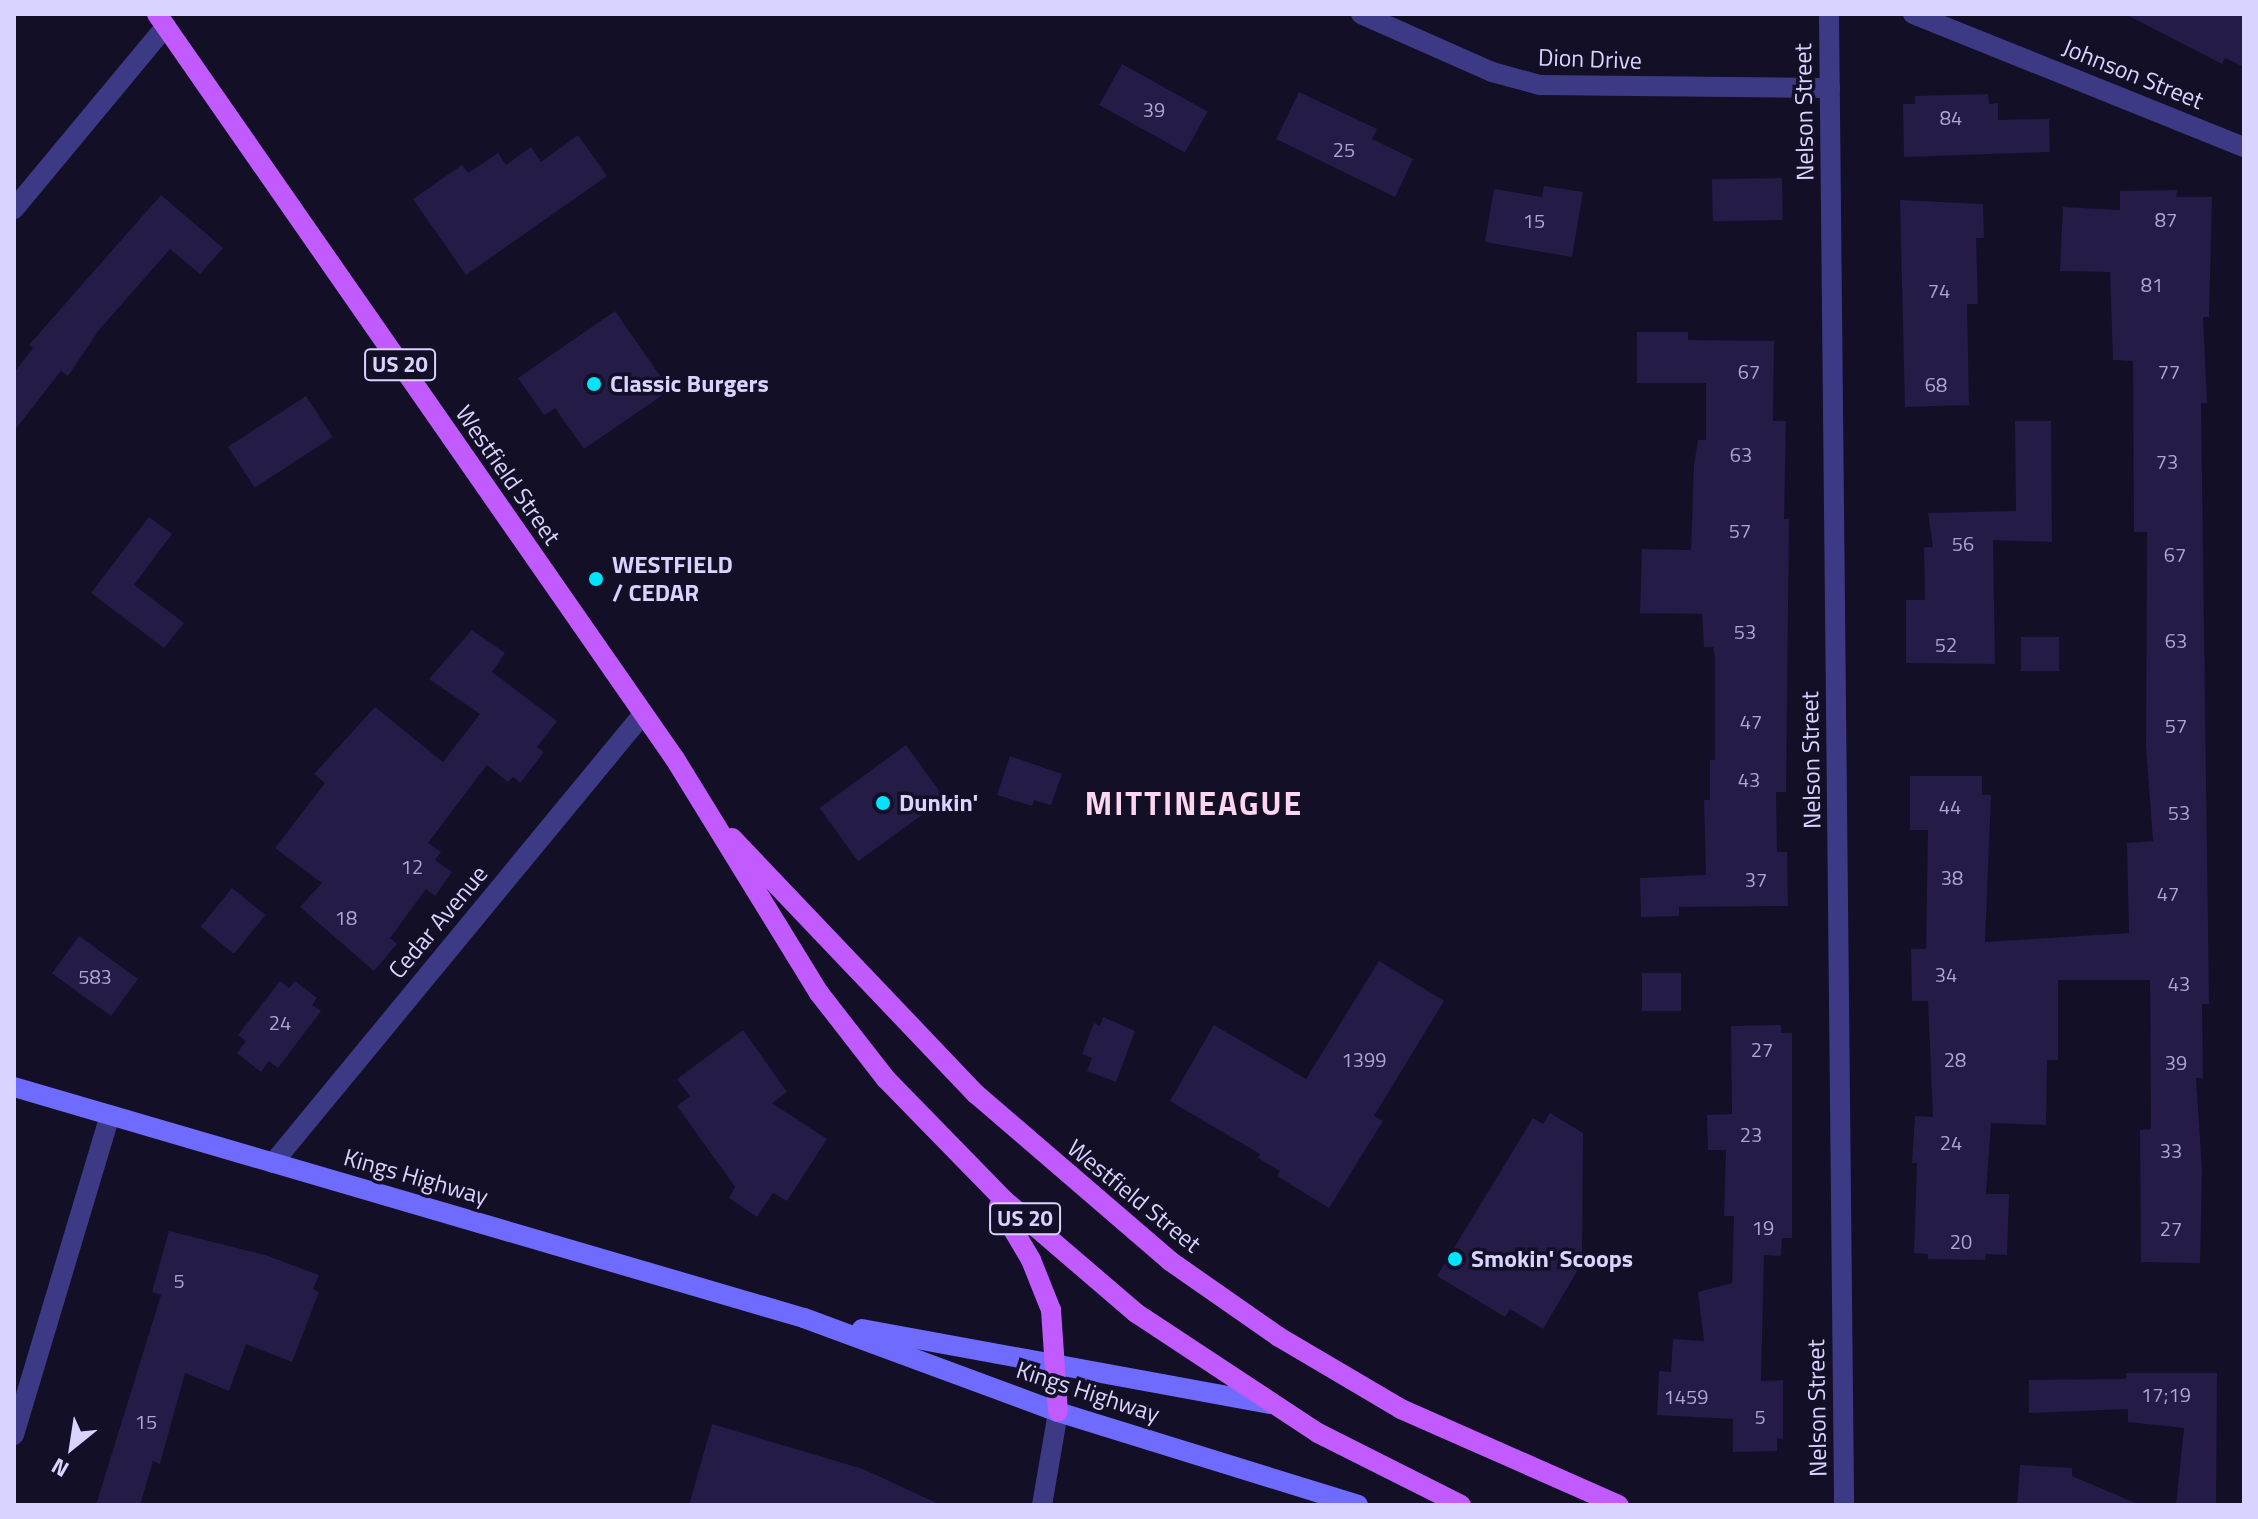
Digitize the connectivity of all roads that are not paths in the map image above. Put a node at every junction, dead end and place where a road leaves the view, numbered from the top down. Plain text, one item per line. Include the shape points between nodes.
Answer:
1 (1361, 14) edge
2 (1829, 14) edge
3 (1913, 14) edge
4 (162, 20) edge
5 (1830, 88) junction
6 (2244, 147) edge
7 (14, 209) edge
8 (643, 714) junction
9 (705, 808) junction
10 (14, 1087) edge
11 (110, 1115) junction
12 (273, 1163) junction
13 (982, 1179) junction
14 (804, 1318) junction
15 (1058, 1366) junction
16 (1271, 1404) junction
17 (1058, 1412) junction
18 (14, 1435) edge
19 (1042, 1505) edge
20 (1358, 1505) edge
21 (1461, 1505) edge
22 (1619, 1505) edge
23 (1844, 1505) edge

1 - 5 street, Dion Drive via 1524,82
2 - 5 street, Nelson Street
3 - 6 street, Johnson Street
4 - 7 street
4 - 8 main road, Westfield Street / US 20
5 - 23 street, Nelson Street
8 - 9 main road, Westfield Street / US 20
8 - 12 street, Cedar Avenue
9 - 13 main road, Westfield Street / US 20 via 768,917 841,1022 923,1121
9 - 22 main road, Westfield Street / US 20 via 976,1094 1170,1261 1279,1337 1401,1409
10 - 11 main road, Kings Highway
11 - 12 main road, Kings Highway
11 - 18 street
12 - 14 main road, Kings Highway
13 - 15 main road via 1039,1277 1051,1310
13 - 16 main road, Westfield Street / US 20 via 1136,1313
14 - 15 main road, Kings Highway
14 - 17 main road, Kings Highway
15 - 16 main road, Kings Highway
15 - 17 main road
16 - 21 main road, Westfield Street / US 20
17 - 19 street
17 - 20 main road, Kings Highway

